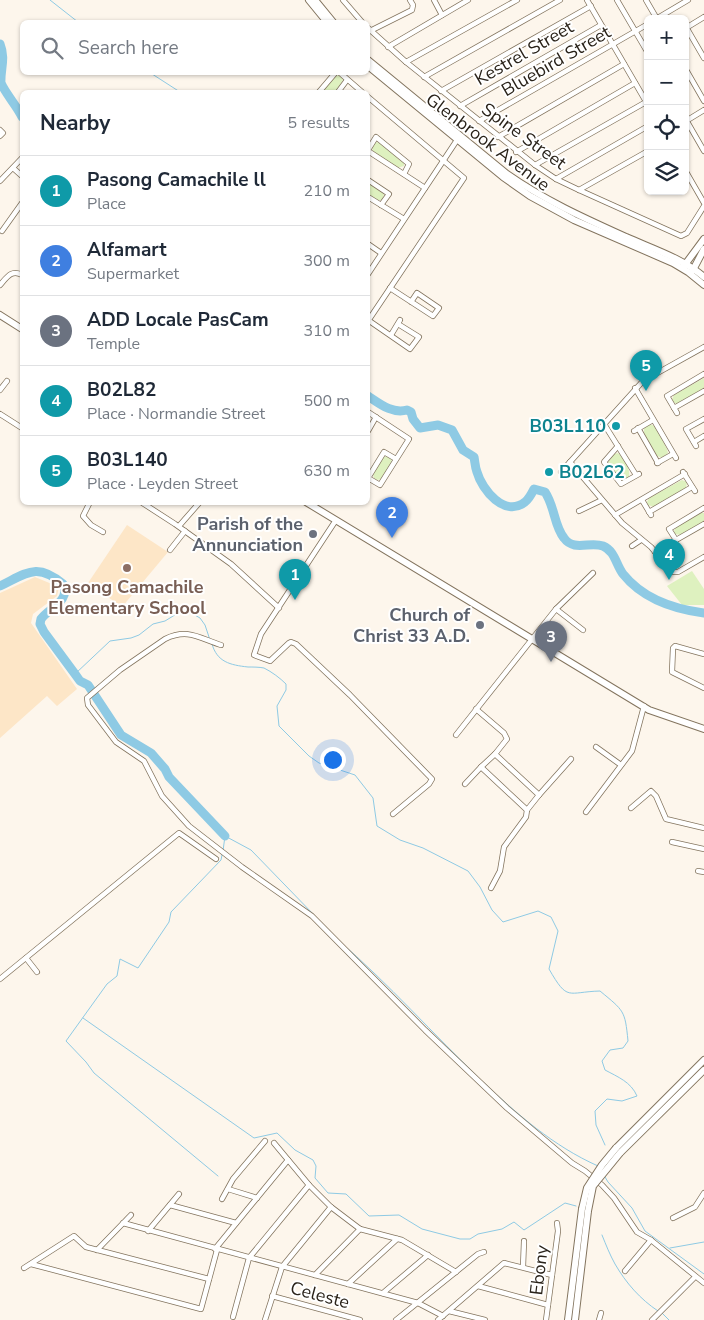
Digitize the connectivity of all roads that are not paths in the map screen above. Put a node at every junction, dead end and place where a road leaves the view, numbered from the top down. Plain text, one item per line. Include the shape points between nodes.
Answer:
1 (309, 0) edge
2 (315, 0) edge
3 (344, 0) edge
4 (410, 0) edge
5 (434, 0) edge
6 (468, 0) edge
7 (517, 0) edge
8 (560, 0) edge
9 (587, 0) edge
10 (617, 0) edge
11 (646, 0) edge
12 (688, 0) edge
13 (462, 2) edge
14 (591, 6) junction
15 (442, 15) junction
16 (655, 15) edge
17 (664, 15) edge
18 (704, 17) edge
19 (324, 20) edge
20 (331, 20) edge
21 (360, 20) edge
22 (601, 25) junction
23 (644, 26) edge
24 (689, 26) edge
25 (370, 30) edge
26 (370, 31) edge
27 (635, 31) junction
28 (689, 33) edge
29 (612, 44) junction
30 (644, 46) edge
31 (388, 47) junction
32 (704, 58) edge
33 (370, 62) edge
34 (406, 62) junction
35 (624, 64) junction
36 (370, 68) edge
37 (335, 75) edge
38 (341, 75) edge
39 (689, 75) edge
40 (424, 77) junction
41 (347, 80) junction
42 (635, 83) junction
43 (322, 90) edge
44 (340, 90) edge
45 (360, 90) edge
46 (441, 91) junction
47 (644, 99) edge
48 (370, 100) edge
49 (704, 101) edge
50 (645, 105) edge
51 (460, 106) junction
52 (704, 110) edge
53 (689, 118) edge
54 (479, 121) junction
55 (689, 125) edge
56 (644, 128) edge
57 (0, 130) edge
58 (0, 136) edge
59 (498, 137) junction
60 (457, 140) junction
61 (370, 148) edge
62 (704, 151) edge
63 (370, 152) edge
64 (516, 152) junction
65 (644, 153) edge
66 (20, 160) edge
67 (443, 160) junction
68 (535, 165) junction
69 (13, 168) junction
70 (20, 174) edge
71 (404, 174) junction
72 (689, 177) edge
73 (556, 179) junction
74 (370, 181) edge
75 (0, 182) edge
76 (425, 188) junction
77 (579, 190) junction
78 (370, 198) edge
79 (704, 204) edge
80 (381, 205) junction
81 (20, 206) edge
82 (404, 219) junction
83 (1, 230) edge
84 (8, 235) dead end
85 (704, 239) edge
86 (370, 245) edge
87 (704, 249) edge
88 (381, 253) junction
89 (684, 266) junction
90 (370, 271) edge
91 (692, 271) junction
92 (20, 274) edge
93 (704, 277) edge
94 (0, 285) edge
95 (704, 285) edge
96 (390, 288) junction
97 (411, 302) junction
98 (0, 315) edge
99 (370, 318) edge
100 (370, 322) edge
101 (20, 327) edge
102 (391, 335) junction
103 (704, 346) edge
104 (704, 374) edge
105 (7, 381) dead end
106 (635, 388) junction
107 (0, 390) edge
108 (704, 391) edge
109 (370, 413) edge
110 (0, 414) edge
111 (376, 417) junction
112 (704, 419) edge
113 (654, 420) junction
114 (604, 424) junction
115 (20, 427) edge
116 (370, 428) edge
117 (704, 436) edge
118 (618, 446) junction
119 (396, 459) junction
120 (570, 462) junction
121 (561, 472) dead end
122 (370, 475) edge
123 (370, 479) edge
124 (602, 500) junction
125 (642, 500) junction
126 (88, 505) edge
127 (146, 505) edge
128 (197, 505) edge
129 (311, 505) edge
130 (704, 508) edge
131 (579, 511) dead end
132 (615, 515) junction
133 (336, 520) junction
134 (704, 524) edge
135 (179, 526) junction
136 (185, 531) junction
137 (103, 532) dead end
138 (641, 540) junction
139 (676, 540) junction
140 (632, 546) dead end
141 (170, 550) dead end
142 (655, 552) junction
143 (704, 557) edge
144 (593, 573) dead end
145 (279, 608) junction
146 (556, 609) junction
147 (583, 630) dead end
148 (533, 640) junction
149 (221, 645) dead end
150 (704, 654) edge
151 (704, 688) edge
152 (646, 708) junction
153 (476, 709) junction
154 (704, 729) edge
155 (456, 736) dead end
156 (596, 747) dead end
157 (495, 754) junction
158 (571, 759) dead end
159 (621, 765) junction
160 (481, 767) junction
161 (465, 784) dead end
162 (539, 795) junction
163 (631, 808) dead end
164 (527, 810) junction
165 (586, 812) dead end
166 (393, 814) dead end
167 (704, 828) edge
168 (672, 842) dead end
169 (704, 849) edge
170 (216, 859) dead end
171 (698, 871) dead end
172 (704, 872) edge
173 (491, 888) dead end
174 (26, 958) junction
175 (37, 972) dead end
176 (0, 979) edge
177 (704, 1060) edge
178 (704, 1070) edge
179 (265, 1141) dead end
180 (274, 1143) dead end
181 (618, 1151) junction
182 (288, 1160) junction
183 (309, 1185) junction
184 (228, 1189) junction
185 (704, 1193) edge
186 (179, 1194) dead end
187 (257, 1198) junction
188 (222, 1199) dead end
189 (170, 1205) junction
190 (331, 1207) junction
191 (585, 1210) junction
192 (131, 1215) dead end
193 (673, 1218) dead end
194 (123, 1223) junction
195 (236, 1223) junction
196 (557, 1223) dead end
197 (360, 1229) junction
198 (148, 1231) junction
199 (397, 1238) junction
200 (524, 1240) dead end
201 (651, 1240) junction
202 (97, 1250) junction
203 (216, 1250) junction
204 (484, 1252) dead end
205 (428, 1255) junction
206 (249, 1258) junction
207 (31, 1264) junction
208 (282, 1267) junction
209 (24, 1268) dead end
210 (523, 1268) junction
211 (625, 1271) dead end
212 (456, 1272) junction
213 (315, 1275) junction
214 (552, 1275) junction
215 (695, 1277) junction
216 (209, 1279) junction
217 (704, 1283) edge
218 (348, 1284) junction
219 (478, 1286) junction
220 (383, 1293) junction
221 (272, 1296) junction
222 (418, 1303) junction
223 (548, 1305) junction
224 (449, 1311) junction
225 (601, 1313) dead end
226 (232, 1317) dead end
227 (440, 1318) edge
228 (265, 1320) edge
229 (360, 1320) edge
230 (396, 1320) edge
231 (485, 1320) edge
232 (546, 1320) edge
233 (568, 1320) edge
234 (575, 1320) edge
235 (599, 1320) edge
236 (652, 1320) edge

1 - 19 main road
2 - 20 main road
3 - 21 street
4 - 25 street via 412,10
5 - 15 street
6 - 13 street
7 - 34 street
8 - 40 street
9 - 14 street
10 - 27 street
11 - 16 street
12 - 17 street
13 - 15 street
14 - 22 street
14 - 46 street
15 - 31 street
18 - 24 street
22 - 29 street
22 - 51 street, Kestrel Street
23 - 27 street, Bluebird Street
26 - 31 street, Spine Street
27 - 29 street, Bluebird Street
27 - 30 street
28 - 32 street
29 - 35 street
29 - 54 street, Bluebird Street
31 - 34 street, Spine Street
33 - 89 main road, Glenbrook Avenue via 531,190
34 - 40 street, Spine Street
35 - 42 street
35 - 59 street
36 - 60 main road, Glenbrook Avenue
37 - 43 street
38 - 41 street
39 - 49 street
40 - 46 street, Spine Street
41 - 44 street
41 - 45 street
42 - 47 street
42 - 64 street
46 - 51 street, Spine Street
48 - 67 street
50 - 68 street
51 - 54 street, Spine Street
52 - 53 street
54 - 59 street, Spine Street
55 - 62 street
56 - 73 street
57 - 58 street via 3,133
59 - 64 street, Spine Street
60 - 67 street
60 - 89 main road, Glenbrook Avenue via 543,204
61 - 71 street via 376,137 407,162 409,166
63 - 71 street
64 - 68 street, Spine Street
65 - 77 street
66 - 69 street
67 - 76 street
67 - 96 street via 464,178
68 - 73 street, Spine Street
69 - 70 street
69 - 75 street
71 - 76 street
72 - 79 street
73 - 77 street, Spine Street
74 - 80 street via 389,194
76 - 82 street
77 - 79 street, Spine Street via 683,236
78 - 80 street
80 - 82 street
81 - 83 street
82 - 88 street
83 - 84 street
85 - 89 main road
86 - 88 street
87 - 91 main road
88 - 90 street
89 - 91 main road, Glenbrook Avenue
91 - 93 main road, Glenbrook Avenue
91 - 95 main road, Glenbrook Avenue
92 - 94 street via 11,273
96 - 97 street
96 - 99 street
97 - 97 street via 433,316 439,308 417,293
98 - 101 main road
100 - 102 street
102 - 102 street via 410,349 418,337 399,322
103 - 106 street
104 - 108 street via 667,396 676,410
105 - 107 street
106 - 113 street
106 - 114 street
109 - 111 street
110 - 115 street
111 - 116 street
111 - 119 street via 409,439
112 - 117 street via 686,429 695,444
113 - 113 street via 636,430 657,463 674,456
114 - 118 street
114 - 120 street
118 - 118 street via 637,474 621,484 604,462
119 - 122 street via 384,452
119 - 123 street via 380,484
120 - 121 street
120 - 124 street
124 - 131 street
124 - 132 street
125 - 125 street via 684,473 693,489 650,513
125 - 132 street
126 - 137 street via 83,516
127 - 135 street
128 - 135 street
129 - 133 main road
130 - 139 street via 669,529
132 - 138 street
133 - 145 street
133 - 148 main road
134 - 139 street
135 - 136 street
136 - 141 street
136 - 145 street via 231,564
138 - 140 street
138 - 142 street
139 - 142 street
142 - 143 street via 672,572 678,572
144 - 146 street
145 - 166 street via 261,634 255,657 270,661 289,643 296,644 432,779
146 - 147 street
146 - 148 street
148 - 152 main road
148 - 153 street
149 - 201 street via 188,632 176,634 103,683 87,698 88,705 116,742 144,761 162,796 189,826 312,916 500,1101 602,1185 633,1228
150 - 151 street via 675,646 672,672
152 - 154 main road
152 - 159 street via 632,751
153 - 155 street
153 - 157 street via 507,736
156 - 159 street
157 - 160 street
157 - 162 street
158 - 162 street
159 - 165 street
160 - 161 street
160 - 164 street
162 - 164 street
163 - 167 street via 651,791 666,819
164 - 173 street via 526,817 504,847 500,872
168 - 169 street
170 - 174 street via 179,833
171 - 172 street
174 - 175 street
174 - 176 street
177 - 181 main road
178 - 181 main road
179 - 184 street
180 - 182 street
181 - 191 main road, bridge via 602,1165 586,1188
182 - 183 street
182 - 187 street
183 - 190 street
183 - 206 street
184 - 187 street
184 - 188 street
185 - 193 street via 695,1207
186 - 189 street
187 - 195 street
189 - 195 street
189 - 198 street
190 - 197 street
190 - 208 street
191 - 233 main road
191 - 234 main road
192 - 194 street
194 - 198 street
194 - 202 street
195 - 203 street
196 - 214 street, Ebony
197 - 199 street
197 - 213 street
198 - 203 street
199 - 205 street
199 - 218 street
200 - 210 street
201 - 211 street
201 - 215 street
202 - 207 street via 86,1247 74,1236
202 - 216 street
203 - 206 street
203 - 216 street
204 - 212 street
205 - 212 street
205 - 220 street
206 - 208 street
206 - 226 street
207 - 209 street
207 - 216 street via 201,1309
208 - 213 street
208 - 221 street
210 - 214 street
210 - 219 street via 504,1263
212 - 222 street
213 - 218 street
214 - 223 street, Ebony
215 - 217 street
215 - 236 street
218 - 220 street
219 - 223 street
219 - 224 street
220 - 222 street
221 - 228 street
221 - 229 street, Celeste
222 - 227 street
222 - 230 street
223 - 232 street, Ebony
224 - 227 street
224 - 231 street
225 - 235 street

